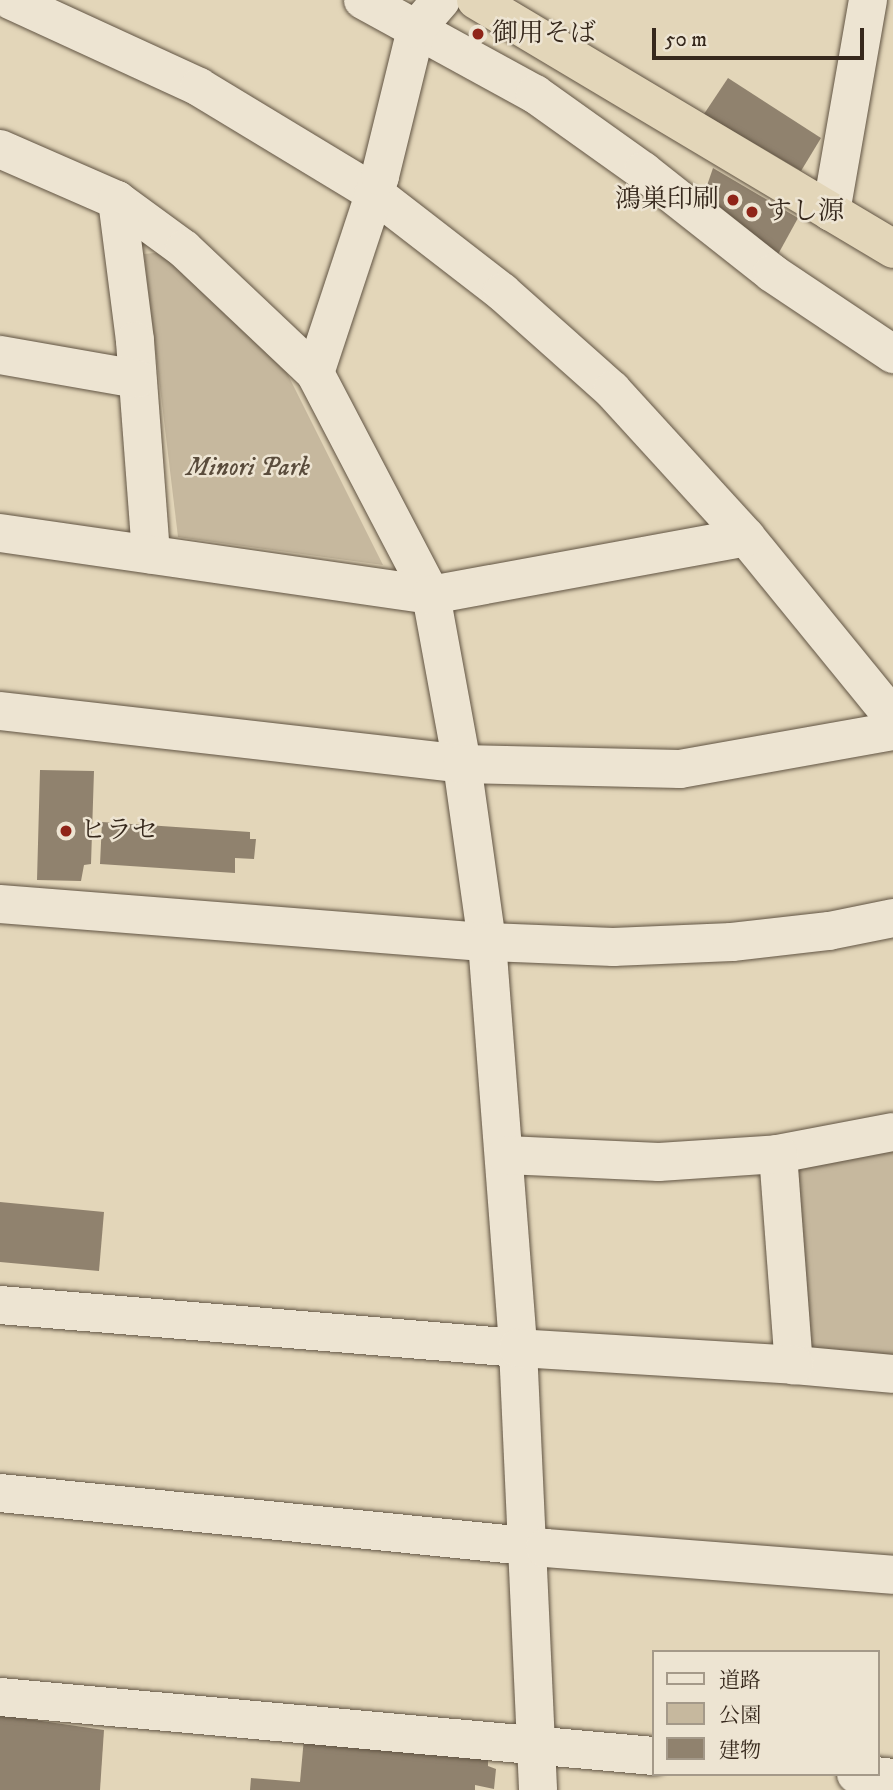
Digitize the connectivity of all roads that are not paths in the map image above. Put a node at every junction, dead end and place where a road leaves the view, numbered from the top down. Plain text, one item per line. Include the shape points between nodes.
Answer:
1 (10, 0) edge
2 (363, 0) edge
3 (441, 0) edge
4 (475, 0) edge
5 (868, 0) edge
6 (416, 29) junction
7 (0, 149) edge
8 (374, 193) junction
9 (117, 200) junction
10 (831, 212) junction
11 (893, 249) edge
12 (893, 354) edge
13 (0, 355) edge
14 (315, 373) junction
15 (137, 379) junction
16 (0, 533) edge
17 (746, 537) junction
18 (151, 554) junction
19 (431, 595) junction
20 (0, 711) edge
21 (893, 717) edge
22 (893, 731) edge
23 (462, 764) junction
24 (0, 904) edge
25 (893, 918) edge
26 (487, 942) junction
27 (893, 1132) edge
28 (778, 1154) junction
29 (506, 1155) junction
30 (0, 1305) edge
31 (518, 1348) junction
32 (794, 1365) junction
33 (893, 1374) edge
34 (0, 1493) edge
35 (527, 1546) junction
36 (893, 1575) edge
37 (0, 1697) edge
38 (534, 1743) junction
39 (652, 1756) edge
40 (874, 1776) edge
41 (893, 1778) edge
42 (538, 1790) edge

1 - 8 street via 199,87
2 - 6 street
3 - 6 street
4 - 10 highway
5 - 10 street
6 - 8 street
6 - 12 street via 534,94 643,171 772,273
7 - 9 street
8 - 14 street
8 - 17 street via 502,292 612,390
9 - 14 street via 184,249
9 - 15 street
10 - 11 highway
13 - 15 street
14 - 19 street
15 - 18 street
16 - 18 street
17 - 19 street
17 - 21 street
18 - 19 street
19 - 23 street
20 - 23 street
22 - 23 street via 680,769
23 - 26 street
24 - 26 street
25 - 26 street via 733,942 613,947
26 - 29 street
27 - 28 street
28 - 29 street via 659,1162
28 - 32 street
29 - 31 street
30 - 31 street
31 - 32 street
31 - 35 street
32 - 33 street
34 - 35 street
35 - 36 street
35 - 38 street
37 - 38 street
38 - 39 street
38 - 42 street
40 - 41 street

